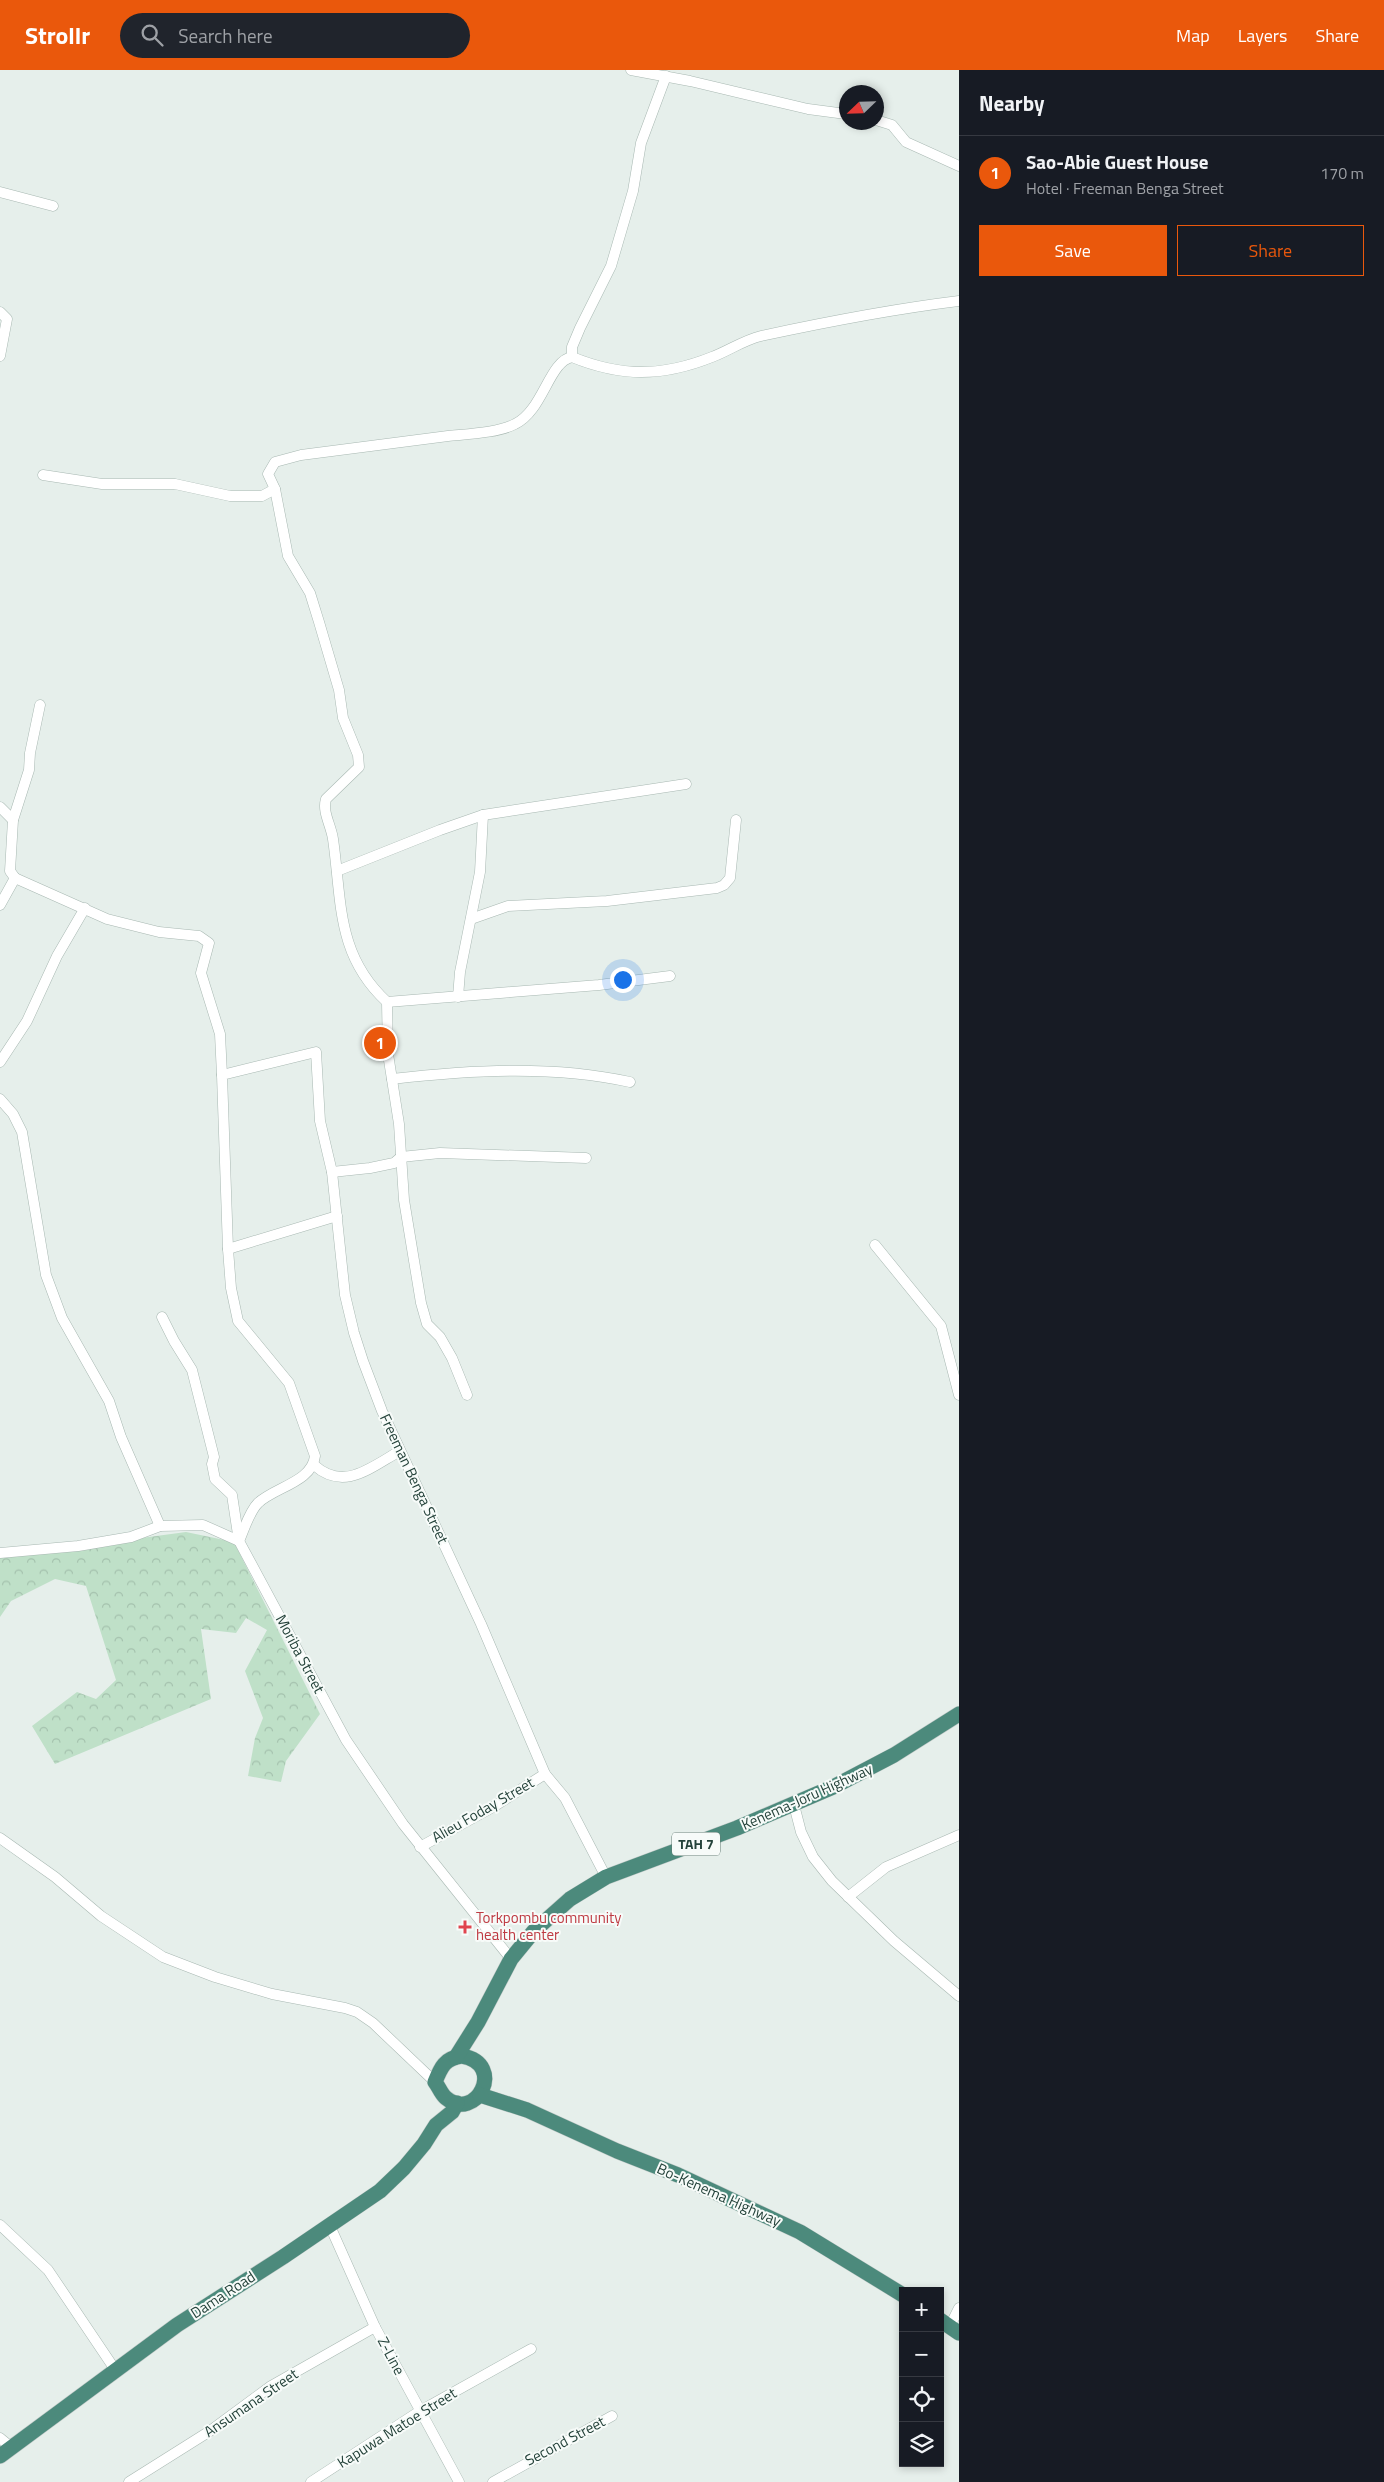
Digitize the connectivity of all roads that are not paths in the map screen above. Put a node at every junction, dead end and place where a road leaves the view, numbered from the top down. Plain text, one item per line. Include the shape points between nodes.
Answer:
1 (631, 70) edge
2 (666, 76) junction
3 (839, 113) edge
4 (884, 122) edge
5 (959, 166) edge
6 (0, 192) edge
7 (53, 206) dead end
8 (959, 301) edge
9 (0, 312) edge
10 (0, 356) edge
11 (572, 357) junction
12 (43, 475) dead end
13 (275, 489) junction
14 (40, 705) dead end
15 (686, 784) dead end
16 (0, 807) edge
17 (483, 815) junction
18 (13, 820) junction
19 (736, 820) dead end
20 (337, 871) junction
21 (15, 878) junction
22 (0, 905) edge
23 (84, 908) junction
24 (472, 919) junction
25 (670, 976) dead end
26 (458, 997) junction
27 (387, 1002) junction
28 (0, 1062) edge
29 (222, 1075) junction
30 (392, 1079) junction
31 (630, 1082) dead end
32 (0, 1099) edge
33 (401, 1157) junction
34 (586, 1158) dead end
35 (332, 1172) junction
36 (336, 1216) junction
37 (876, 1245) dead end
38 (228, 1249) junction
39 (162, 1317) dead end
40 (959, 1395) edge
41 (467, 1396) dead end
42 (400, 1451) junction
43 (314, 1466) junction
44 (160, 1526) junction
45 (239, 1542) junction
46 (0, 1553) edge
47 (959, 1714) edge
48 (545, 1774) junction
49 (794, 1805) junction
50 (959, 1835) edge
51 (0, 1838) edge
52 (420, 1846) junction
53 (606, 1877) junction
54 (848, 1897) junction
55 (511, 1959) junction
56 (959, 1996) edge
57 (478, 2022) junction
58 (456, 2056) junction
59 (474, 2060) junction
60 (438, 2087) junction
61 (482, 2088) junction
62 (457, 2103) junction
63 (436, 2125) junction
64 (0, 2224) edge
65 (330, 2226) junction
66 (899, 2294) edge
67 (959, 2308) edge
68 (950, 2326) edge
69 (375, 2327) junction
70 (531, 2349) dead end
71 (116, 2370) junction
72 (420, 2411) junction
73 (612, 2416) dead end
74 (4, 2447) edge
75 (129, 2482) edge
76 (311, 2482) edge
77 (459, 2482) edge
78 (492, 2482) edge

1 - 2 street
2 - 3 street via 778,103
2 - 11 street via 641,143 633,190 613,261 572,347
4 - 5 street via 892,125 906,142
6 - 7 street
8 - 11 street via 911,307 758,337 710,358 653,373 611,370
9 - 10 street via 7,319
11 - 13 street via 561,360 539,402 516,424 285,459 275,462 268,474
12 - 13 street via 102,484 174,484 230,496 262,496
13 - 20 street via 288,556 310,594 339,690 343,718 358,755 359,767 326,799 324,806 333,836
14 - 18 street via 29,770
15 - 17 street
16 - 18 street
17 - 20 street
17 - 24 street via 480,872
18 - 21 street via 10,871
19 - 24 street via 730,878 717,888 607,901 508,906
20 - 27 street via 352,955 371,988
21 - 22 street
21 - 23 street
23 - 28 street via 27,1021
23 - 29 street via 107,919 159,932 199,936 209,943 201,973 220,1034
24 - 26 street
25 - 26 street
26 - 27 street
27 - 30 street
29 - 35 street, Freeman Benga Street via 316,1052 320,1121
29 - 38 street
30 - 31 street via 450,1072 503,1071 580,1074
30 - 33 street
32 - 44 street via 22,1132 51,1292 62,1318 109,1401
33 - 34 street via 477,1153
33 - 35 street via 394,1163
33 - 41 street via 404,1200 421,1303 427,1324 440,1337 452,1358
35 - 36 street, Freeman Benga Street
36 - 38 street
36 - 42 street, Freeman Benga Street via 345,1295 354,1333
37 - 40 street via 940,1326
38 - 43 street via 238,1321 289,1383 315,1456
39 - 45 street, Moriba Street via 192,1370 214,1458 215,1479 232,1495
42 - 43 street via 355,1476 325,1475
42 - 48 street, Freeman Benga Street via 482,1624
43 - 45 street via 256,1505
44 - 45 street via 203,1525
44 - 46 street via 131,1536 78,1546
45 - 52 street, Moriba Street via 346,1740
47 - 49 highway, Kenema-Joru Highway / TAH 7 via 879,1764
48 - 52 street, Alieu Foday Street via 493,1807
48 - 53 street, Freeman Benga Street via 565,1798
49 - 53 highway, Kenema-Joru Highway / TAH 7
49 - 54 street via 801,1832 813,1857
50 - 54 street via 886,1868
51 - 60 street via 55,1877 101,1916 163,1957 214,1977 272,1994 357,2012 373,2023
52 - 55 street, Moriba Street
53 - 55 highway, Kenema-Joru Highway / TAH 7 via 552,1913
54 - 56 street
55 - 57 highway, Kenema-Joru Highway / TAH 7
57 - 58 highway, Kenema-Joru Highway / TAH 7
57 - 59 highway, Kenema-Joru Highway / TAH 7
58 - 59 highway
58 - 60 highway via 444,2063
59 - 61 highway via 483,2070
60 - 62 highway
60 - 63 highway
61 - 62 highway via 470,2102
61 - 66 highway, Bo-Kenema Highway via 800,2232
62 - 63 highway via 452,2112
63 - 65 highway, Dama Road via 398,2174
64 - 71 street via 48,2270
65 - 69 street, Z-Line
65 - 71 highway, Dama Road via 178,2325
67 - 68 street
69 - 72 street, Z-Line
69 - 75 street, Ansumana Street via 271,2386 210,2431
70 - 72 street, Kapuwa Matoe Street
71 - 74 highway, Dama Road
72 - 76 street, Kapuwa Matoe Street
72 - 77 street, Z-Line
73 - 78 street, Second Street

